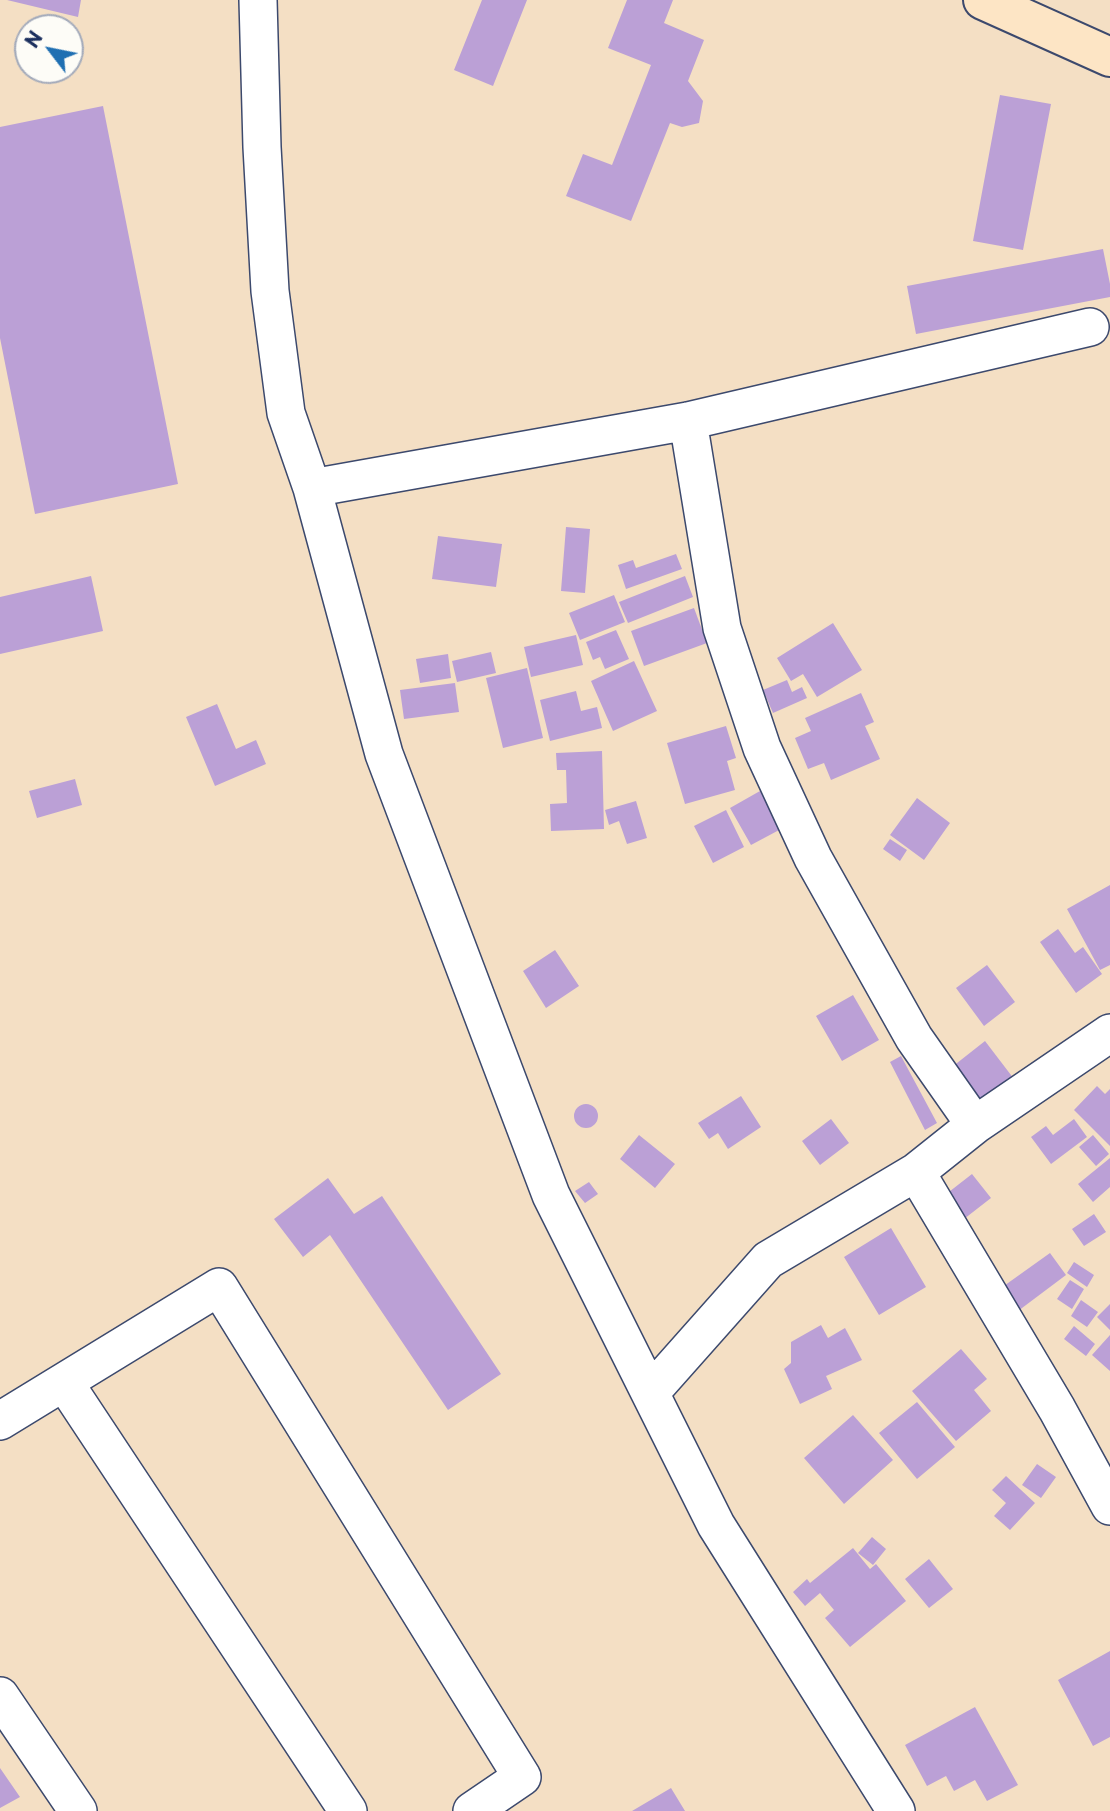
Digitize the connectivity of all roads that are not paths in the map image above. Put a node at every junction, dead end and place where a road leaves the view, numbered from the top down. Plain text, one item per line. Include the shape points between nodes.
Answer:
1 (258, 0) edge
2 (983, 0) edge
3 (1110, 57) edge
4 (1090, 327) dead end
5 (688, 421) junction
6 (312, 488) junction
7 (1110, 1033) edge
8 (975, 1125) junction
9 (916, 1172) junction
10 (64, 1382) junction
11 (650, 1394) junction
12 (0, 1421) edge
13 (1110, 1506) edge
14 (0, 1696) edge
15 (78, 1811) edge
16 (348, 1811) edge
17 (472, 1811) edge
18 (896, 1811) edge

1 - 6 street via 270,291 286,413
2 - 3 main road
4 - 5 street
5 - 6 street
5 - 8 street via 722,628 762,748 813,858 914,1038
6 - 11 street via 389,766 551,1195
7 - 8 street
8 - 9 street
9 - 11 street via 768,1260
9 - 13 street
10 - 12 street
10 - 16 street
10 - 17 street via 219,1287 522,1777
11 - 18 street via 716,1525
14 - 15 street

